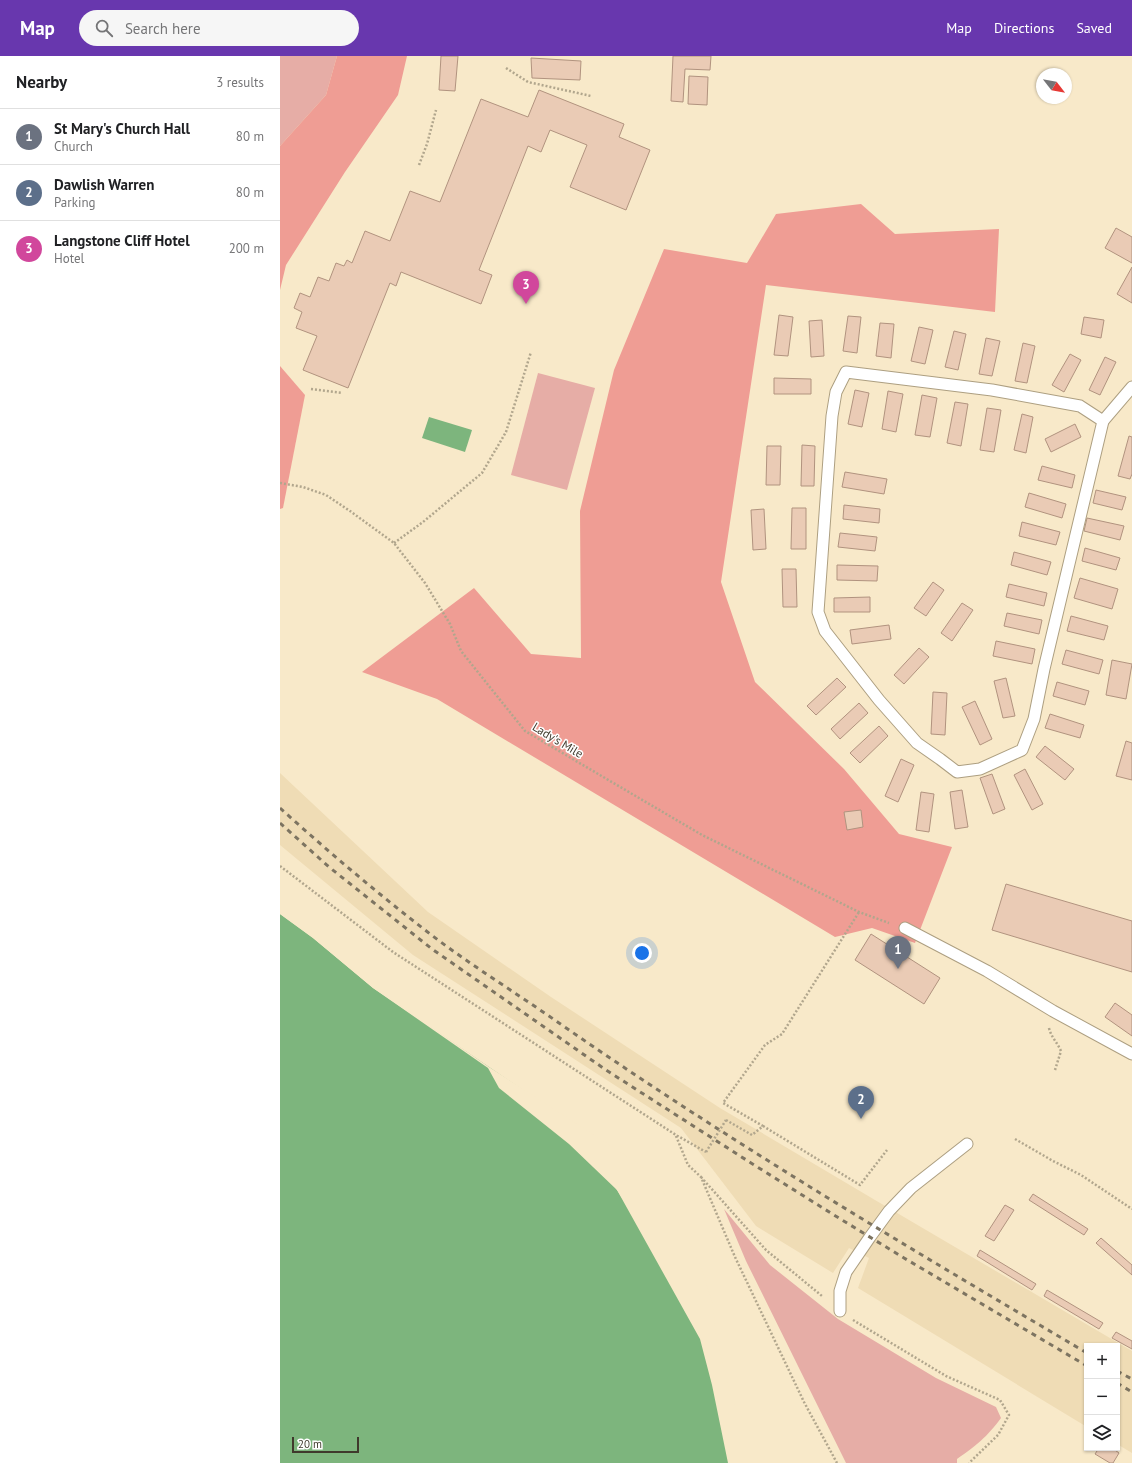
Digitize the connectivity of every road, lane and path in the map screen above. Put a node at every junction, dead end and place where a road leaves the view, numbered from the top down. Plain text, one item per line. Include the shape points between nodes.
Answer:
1 (506, 68) dead end
2 (591, 96) dead end
3 (436, 110) dead end
4 (419, 165) dead end
5 (532, 352) dead end
6 (1132, 387) edge
7 (311, 389) dead end
8 (342, 393) dead end
9 (1103, 420) junction
10 (280, 483) edge
11 (394, 544) junction
12 (280, 866) edge
13 (859, 912) junction
14 (905, 928) joint
15 (1053, 1011) junction
16 (1132, 1054) edge
17 (1055, 1070) dead end
18 (763, 1126) junction
19 (676, 1135) junction
20 (1016, 1139) dead end
21 (967, 1144) dead end
22 (887, 1150) dead end
23 (701, 1177) junction
24 (1132, 1209) edge
25 (840, 1311) junction
26 (837, 1463) edge
27 (969, 1463) edge

1 - 2 path via 528,82
3 - 4 path
5 - 11 path via 506,432 482,473
6 - 9 lane
7 - 8 path
9 - 9 lane via 1034,718 1022,750 980,770 957,772 917,743 879,700 825,631 818,612 832,416 836,392 846,372 858,373 992,390 1080,406
10 - 11 path, Lady's Mile via 326,495
11 - 13 path, Lady's Mile via 425,583 450,624 462,651 525,731 702,835
12 - 19 path via 393,952
13 - 14 path, Lady's Mile
13 - 18 path via 782,1034 765,1045 723,1103
14 - 15 lane via 987,971
15 - 16 lane
15 - 17 path via 1048,1021 1050,1035 1058,1043 1061,1051
18 - 19 path, bridge via 752,1135 726,1120 706,1152
18 - 22 path via 860,1185
19 - 23 path via 688,1165
20 - 24 path via 1081,1175
21 - 25 lane via 911,1188 888,1211 846,1272 840,1291
23 - 25 path via 766,1250
23 - 26 path via 735,1257 804,1402
25 - 27 path via 946,1376 1000,1400 1009,1415 998,1435

